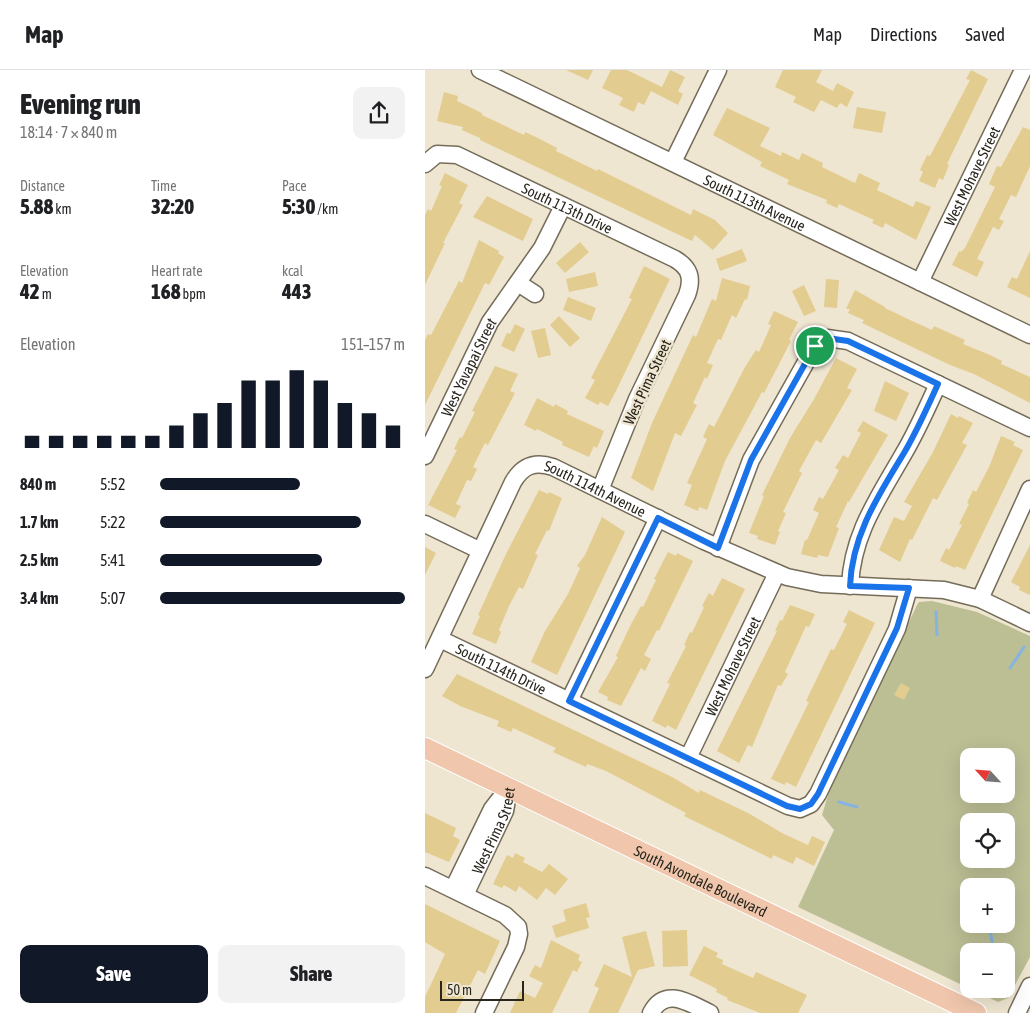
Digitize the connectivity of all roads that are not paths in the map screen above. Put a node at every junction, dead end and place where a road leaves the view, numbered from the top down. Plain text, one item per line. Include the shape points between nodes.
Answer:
1 (480, 70) edge
2 (718, 70) edge
3 (1023, 70) edge
4 (431, 159) edge
5 (673, 162) junction
6 (563, 206) junction
7 (690, 273) joint
8 (920, 282) junction
9 (518, 283) junction
10 (535, 294) dead end
11 (1030, 335) edge
12 (938, 384) junction
13 (1030, 428) edge
14 (425, 456) edge
15 (1030, 489) edge
16 (600, 490) junction
17 (658, 518) junction
18 (425, 524) edge
19 (718, 548) junction
20 (479, 550) junction
21 (777, 573) junction
22 (850, 586) junction
23 (909, 588) junction
24 (980, 599) junction
25 (1030, 623) edge
26 (440, 639) junction
27 (425, 670) edge
28 (569, 701) junction
29 (425, 748) edge
30 (688, 758) junction
31 (509, 788) junction
32 (425, 876) edge
33 (459, 892) junction
34 (1030, 986) edge
35 (484, 1013) edge
36 (651, 1013) edge
37 (709, 1013) edge
38 (976, 1013) edge
39 (1017, 1013) edge

1 - 5 street, South 113th Avenue
2 - 5 street
3 - 8 street, West Mohave Street
4 - 6 street, South 113th Drive via 457,155
5 - 8 street, South 113th Avenue
6 - 7 street, South 113th Drive via 681,262
6 - 9 street, West Yavapai Street via 542,248
7 - 16 street, West Pima Street via 687,295 637,399
8 - 11 street, South 113th Avenue
9 - 10 street
9 - 14 street, West Yavapai Street via 486,329
12 - 13 street
12 - 19 street via 848,341 827,338 815,346 757,449
12 - 22 street via 916,431 865,520 852,557
15 - 24 street
16 - 17 street, South 114th Avenue
16 - 20 street, South 114th Avenue via 553,467 530,465 522,469 513,482
17 - 19 street, South 114th Avenue
17 - 28 street
18 - 20 street
19 - 21 street, South 114th Avenue
20 - 26 street
21 - 22 street, South 114th Avenue via 809,582
21 - 30 street, West Mohave Street
22 - 23 street, South 114th Avenue
23 - 24 street, South 114th Avenue via 944,590
23 - 30 street, South 114th Drive via 892,640 818,794 806,808 787,806
24 - 25 street, South 114th Avenue
26 - 27 street
26 - 28 street, South 114th Drive
28 - 30 street, South 114th Drive
29 - 31 main road, South Avondale Boulevard
31 - 33 street, West Pima Street via 505,811
31 - 38 main road, South Avondale Boulevard
32 - 33 street
33 - 35 street via 510,918 518,927 516,947
34 - 39 street
36 - 37 street via 655,1005 666,998 677,998

